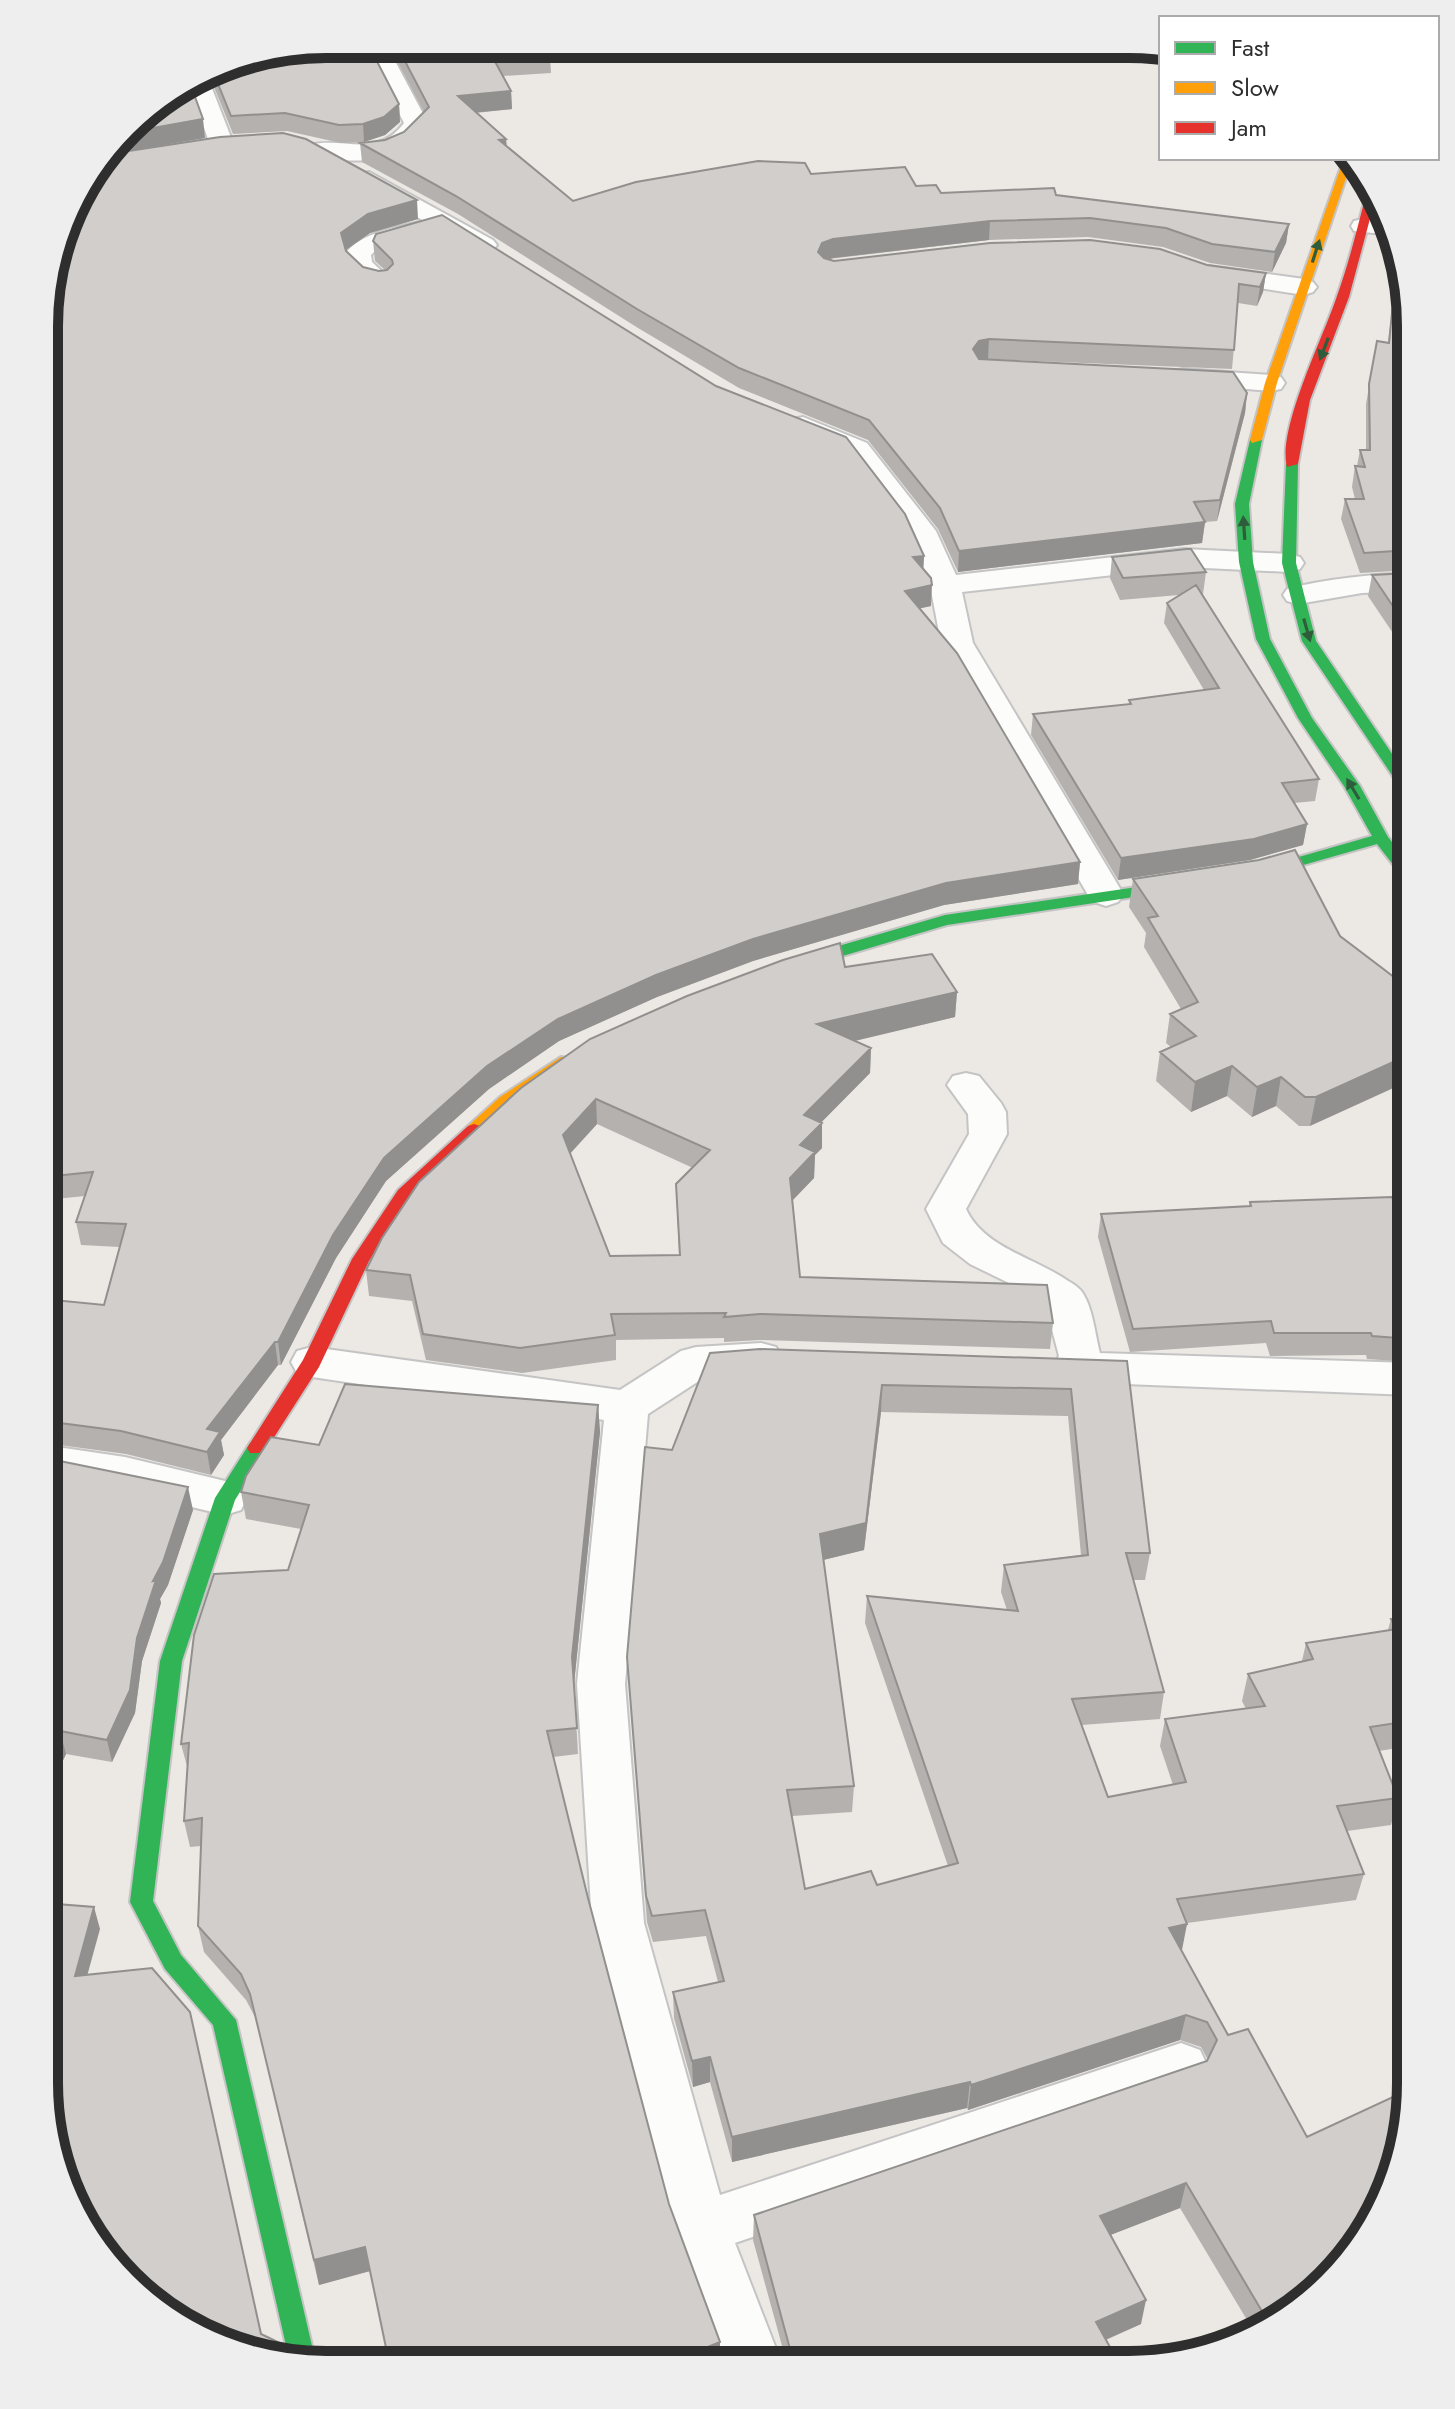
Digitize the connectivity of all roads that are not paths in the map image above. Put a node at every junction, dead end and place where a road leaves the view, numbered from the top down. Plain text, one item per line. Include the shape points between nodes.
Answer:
1 (382, 58) edge
2 (203, 88) edge
3 (191, 150) edge
4 (1344, 166) edge
5 (1368, 206) edge
6 (447, 222) junction
7 (1363, 226) junction
8 (1378, 227) edge
9 (509, 260) edge
10 (1190, 268) edge
11 (379, 281) edge
12 (1304, 287) junction
13 (1151, 375) edge
14 (1271, 383) junction
15 (782, 417) edge
16 (1246, 562) junction
17 (1289, 563) junction
18 (1397, 583) edge
19 (945, 585) junction
20 (1298, 595) junction
21 (1397, 773) edge
22 (1381, 838) junction
23 (1397, 858) edge
24 (1106, 895) junction
25 (768, 973) edge
26 (575, 1053) edge
27 (966, 1085) dead end
28 (805, 1359) edge
29 (312, 1362) junction
30 (1030, 1365) edge
31 (1083, 1367) junction
32 (1396, 1378) edge
33 (627, 1407) junction
34 (58, 1463) edge
35 (225, 1498) junction
36 (1181, 2067) edge
37 (701, 2228) junction
38 (300, 2350) edge
39 (748, 2351) edge

1 - 6 street via 416,123 400,143 349,153 307,147
2 - 3 street via 234,144
12 -> 4 main road
5 - 7 main road
6 - 9 street
6 - 11 street via 367,245 358,254 360,265
7 - 8 street
7 -> 17 main road via 1293,447
10 - 12 street
12 - 14 main road
13 - 14 street
16 -> 14 main road via 1242,504
15 - 19 street via 857,449 921,531
16 - 17 street
16 - 19 street via 1184,558
22 -> 16 main road via 1305,718 1263,639
17 - 20 main road
18 - 20 street
19 - 24 street via 957,643
20 -> 21 main road via 1309,641
22 - 23 main road
22 - 24 main road via 1254,874
24 - 25 main road via 945,920
26 - 29 main road via 506,1101 404,1194 361,1259
27 - 31 street via 987,1112 988,1134 946,1209 957,1233 984,1254 1065,1299
28 - 33 street via 696,1362
29 - 33 street
29 - 35 main road
30 - 31 street
31 - 32 street
33 - 37 street via 601,1684 618,1923
34 - 35 street
35 - 38 main road via 171,1661 141,1902 173,1962 224,2020
36 - 37 street
37 - 39 street

